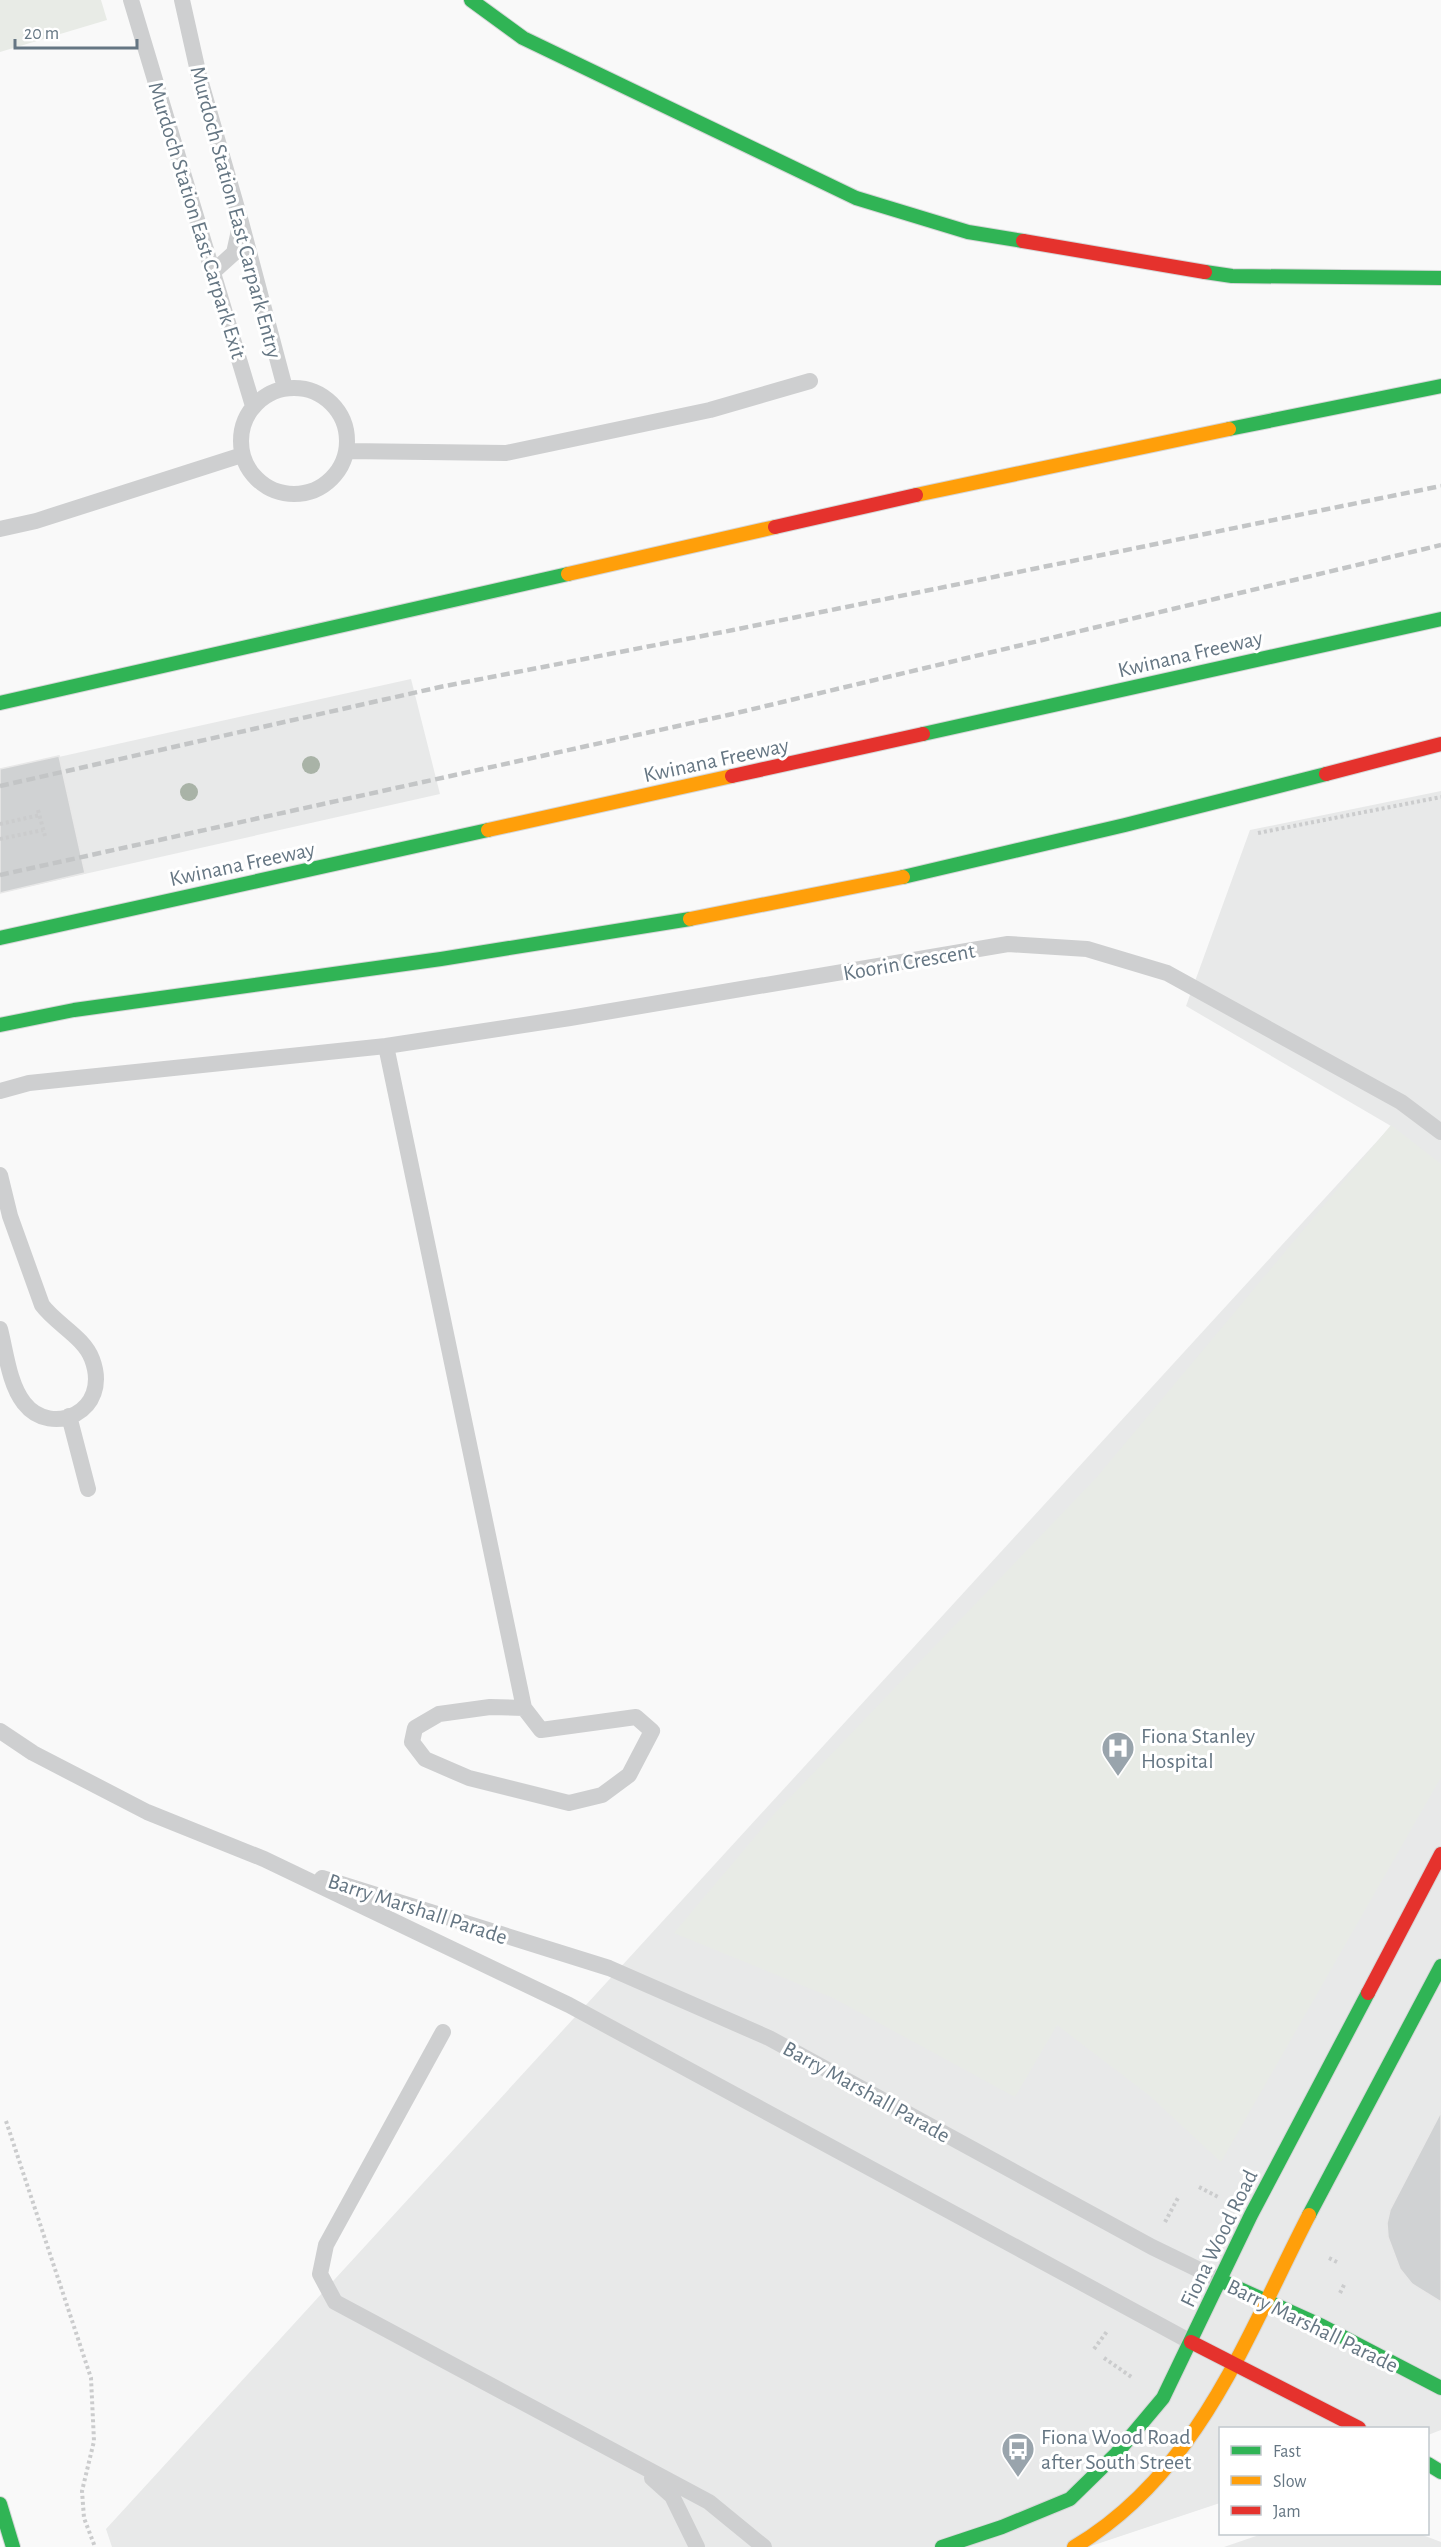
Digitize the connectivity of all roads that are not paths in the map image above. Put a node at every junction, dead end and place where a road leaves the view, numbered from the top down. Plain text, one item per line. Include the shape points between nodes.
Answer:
1 (131, 0) edge
2 (182, 0) edge
3 (471, 0) edge
4 (241, 222) junction
5 (214, 271) junction
6 (1441, 278) edge
7 (810, 381) dead end
8 (1441, 386) edge
9 (285, 388) junction
10 (254, 406) junction
11 (346, 451) junction
12 (242, 455) junction
13 (0, 529) edge
14 (1441, 619) edge
15 (0, 703) edge
16 (1441, 744) edge
17 (0, 938) edge
18 (0, 1025) edge
19 (386, 1046) junction
20 (0, 1091) edge
21 (1401, 1102) junction
22 (1441, 1115) edge
23 (1441, 1132) edge
24 (0, 1175) edge
25 (0, 1329) edge
26 (69, 1416) junction
27 (88, 1489) dead end
28 (524, 1708) junction
29 (1, 1731) edge
30 (1441, 1854) edge
31 (264, 1859) junction
32 (1441, 1966) edge
33 (442, 2032) dead end
34 (1220, 2280) junction
35 (1267, 2301) junction
36 (1191, 2342) junction
37 (1234, 2363) junction
38 (1441, 2388) edge
39 (1357, 2427) edge
40 (636, 2463) junction
41 (0, 2504) edge
42 (13, 2547) edge
43 (697, 2547) edge
44 (764, 2547) edge
45 (942, 2547) edge
46 (1074, 2547) edge

1 - 5 lane, Murdoch Station East Carpark Exit
2 - 4 lane, Murdoch Station East Carpark Entry via 199,76
3 - 6 main road via 523,38 856,198 968,232 1232,276
4 - 5 lane via 234,253
4 - 9 lane, Murdoch Station East Carpark Entry
5 - 10 lane, Murdoch Station East Carpark Exit
7 - 11 lane via 710,410 506,453
8 - 15 main road via 953,486
9 - 10 lane via 268,394
9 - 11 lane via 302,388 332,404 347,434
10 - 12 lane via 244,420 240,437
11 - 12 lane via 329,482 314,492 296,495 278,493 261,485
12 - 13 lane
14 - 17 main road, Kwinana Freeway
16 - 18 main road via 1033,847 807,897 579,938 74,1010
19 - 20 lane, Koorin Crescent via 29,1083
19 - 21 lane, Koorin Crescent via 1008,945 1087,949 1167,973
19 - 28 lane
21 - 22 lane, Koorin Crescent
21 - 23 lane, Koorin Crescent
24 - 26 lane via 10,1216 42,1305 91,1356 97,1386 93,1399 83,1410
25 - 26 lane via 16,1386 26,1406 43,1416
26 - 27 lane
28 - 28 lane via 490,1707 439,1714 415,1728 412,1742 425,1760 469,1779 569,1803 602,1795 629,1775 652,1731 636,1717 541,1730
29 - 31 lane, Barry Marshall Parade via 33,1753 147,1812
30 - 34 main road, Fiona Wood Road
31 - 34 lane, Barry Marshall Parade via 609,1968 769,2038 1152,2247
31 - 36 lane, Barry Marshall Parade via 569,2005
32 - 35 main road
33 - 40 lane via 326,2245 320,2274 334,2302
34 - 35 main road, Barry Marshall Parade
34 - 36 main road, Fiona Wood Road
35 - 37 main road
35 - 38 main road, Barry Marshall Parade
36 - 37 main road, Barry Marshall Parade
36 - 45 main road, Fiona Wood Road via 1159,2403 1116,2454 1070,2499
37 - 39 main road, Barry Marshall Parade
37 - 46 main road via 1208,2415 1165,2472 1139,2499
40 - 43 lane via 672,2496
40 - 44 lane via 710,2502
41 - 42 main road

